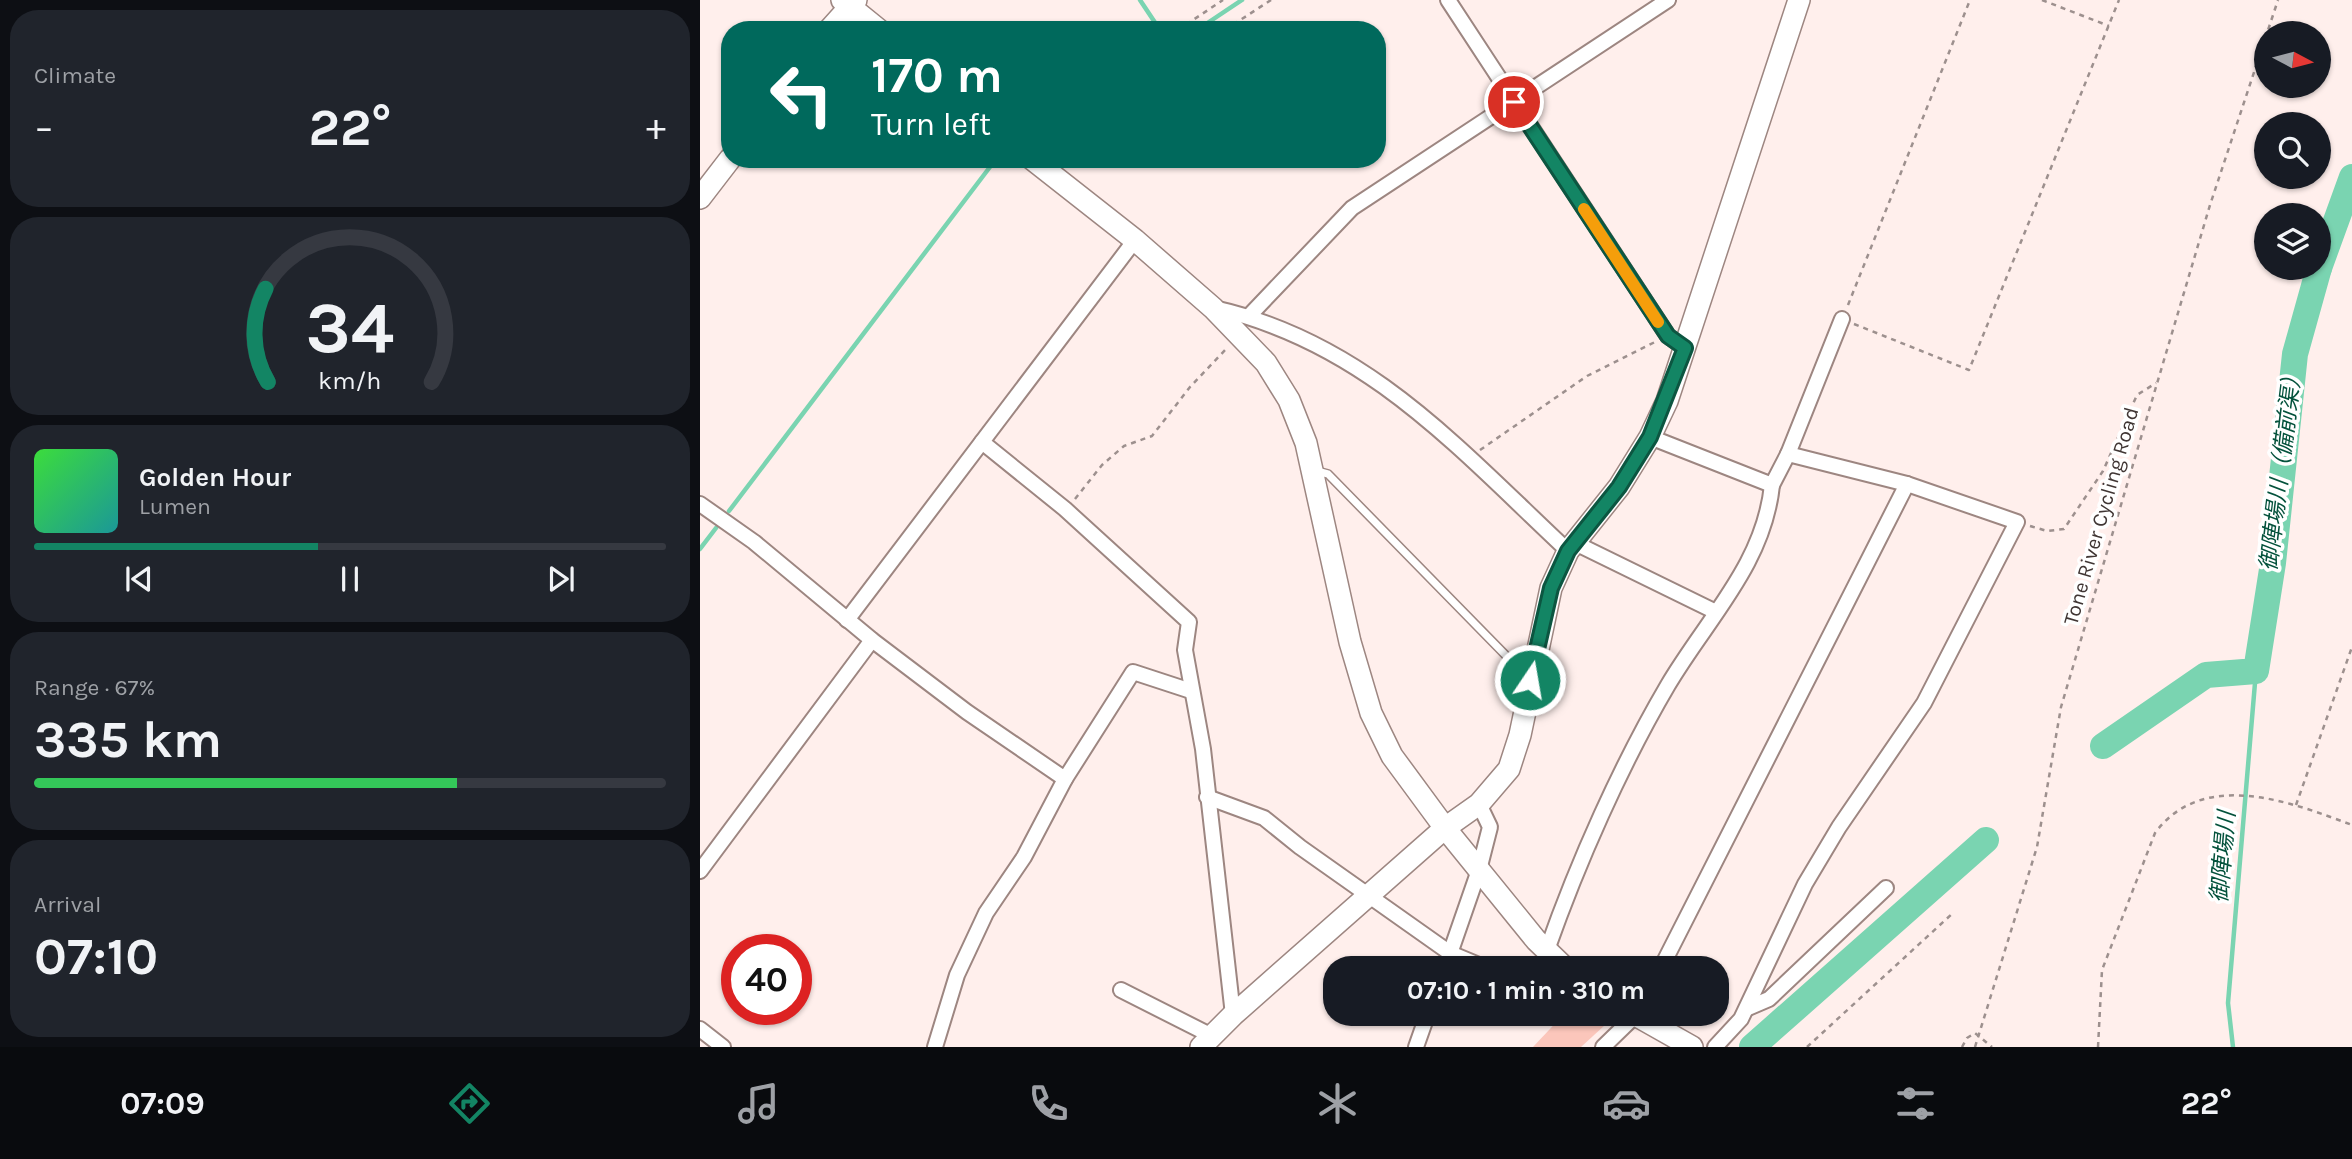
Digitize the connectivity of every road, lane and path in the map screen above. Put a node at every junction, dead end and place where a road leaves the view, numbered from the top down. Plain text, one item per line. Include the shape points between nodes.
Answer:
1 (1223, 0) edge
2 (1271, 0) edge
3 (1448, 0) edge
4 (1668, 0) edge
5 (1800, 0) edge
6 (1970, 0) edge
7 (2042, 0) edge
8 (2119, 0) edge
9 (2278, 0) edge
10 (849, 2) edge
11 (836, 21) edge
12 (869, 21) edge
13 (1192, 21) edge
14 (1239, 21) edge
15 (2109, 26) junction
16 (1514, 102) junction
17 (723, 168) edge
18 (1043, 168) edge
19 (700, 198) edge
20 (1135, 240) junction
21 (1842, 319) junction
22 (1244, 325) junction
23 (1676, 342) junction
24 (2156, 383) junction
25 (1650, 437) junction
26 (982, 442) junction
27 (1788, 454) junction
28 (1468, 458) junction
29 (1312, 469) junction
30 (1907, 484) junction
31 (1772, 485) junction
32 (700, 504) edge
33 (1065, 509) junction
34 (2017, 522) junction
35 (1571, 547) junction
36 (1716, 612) junction
37 (847, 620) junction
38 (873, 640) junction
39 (2352, 647) edge
40 (1530, 680) junction
41 (1191, 691) junction
42 (1065, 779) junction
43 (1208, 797) junction
44 (1479, 804) junction
45 (2296, 804) junction
46 (2352, 825) edge
47 (1445, 828) junction
48 (1479, 870) junction
49 (700, 871) edge
50 (1886, 888) dead end
51 (1369, 897) junction
52 (1953, 913) dead end
53 (1547, 950) junction
54 (1450, 953) junction
55 (1449, 956) edge
56 (1457, 956) edge
57 (1553, 956) edge
58 (1667, 956) edge
59 (1121, 990) dead end
60 (1748, 1008) junction
61 (1233, 1014) junction
62 (1423, 1026) edge
63 (1623, 1026) edge
64 (1656, 1026) edge
65 (700, 1029) edge
66 (1979, 1034) junction
67 (1206, 1042) edge
68 (723, 1047) edge
69 (935, 1047) edge
70 (1416, 1047) edge
71 (1603, 1047) edge
72 (1692, 1047) edge
73 (1715, 1047) edge
74 (1807, 1047) edge
75 (1962, 1047) edge
76 (1975, 1047) edge
77 (1992, 1047) edge
78 (2098, 1047) edge

1 - 13 path
2 - 14 path
3 - 16 street
4 - 16 street
5 - 23 street
6 - 21 path
7 - 15 path
8 - 15 path
9 - 24 path, Tone River Cycling Road
10 - 11 street
10 - 12 street
15 - 21 path via 1969,370
16 - 22 street via 1352,208
16 - 23 street
17 - 19 street
18 - 20 street
20 - 22 street via 1213,308
20 - 26 street
21 - 27 street
22 - 28 street via 1348,361 1406,401
22 - 29 street via 1289,400
22 - 33 path via 1152,436 1124,446
23 - 25 street
23 - 28 path via 1587,376
24 - 34 path via 2137,395 2103,471 2064,529 2047,531
24 - 66 path, Tone River Cycling Road via 2061,707 2038,846
25 - 31 street
25 - 35 street via 1619,487
26 - 33 street
26 - 37 street
27 - 30 street
27 - 31 street
28 - 35 street
29 - 40 lane via 1328,474
29 - 47 street via 1350,642 1371,713 1391,756
30 - 34 street
30 - 58 street
31 - 36 street via 1764,530 1730,596
32 - 37 street via 754,542
33 - 41 street via 1189,622 1185,650
34 - 60 street via 1924,703 1805,884
35 - 36 street
35 - 40 street via 1551,588
36 - 53 street via 1644,731 1588,846
37 - 38 street
38 - 42 street
38 - 49 street
39 - 45 path
40 - 44 street via 1509,769
41 - 42 street via 1133,672
41 - 43 street
42 - 69 street via 1024,857 980,925 957,975
43 - 51 street via 1264,818
43 - 61 street
44 - 47 street
44 - 48 street via 1490,827
45 - 46 path
45 - 78 path via 2236,794 2189,804 2165,820 2155,833 2102,970
47 - 48 street
47 - 51 street
48 - 53 street
48 - 54 street
50 - 60 street via 1769,999
51 - 54 street
51 - 61 street
52 - 74 path
53 - 57 street
54 - 55 street
54 - 56 street
59 - 67 street
60 - 73 street
61 - 67 street
62 - 70 street
63 - 71 street
64 - 72 street
65 - 68 street
66 - 75 path via 1967,1038
66 - 76 path, Tone River Cycling Road
66 - 77 path

